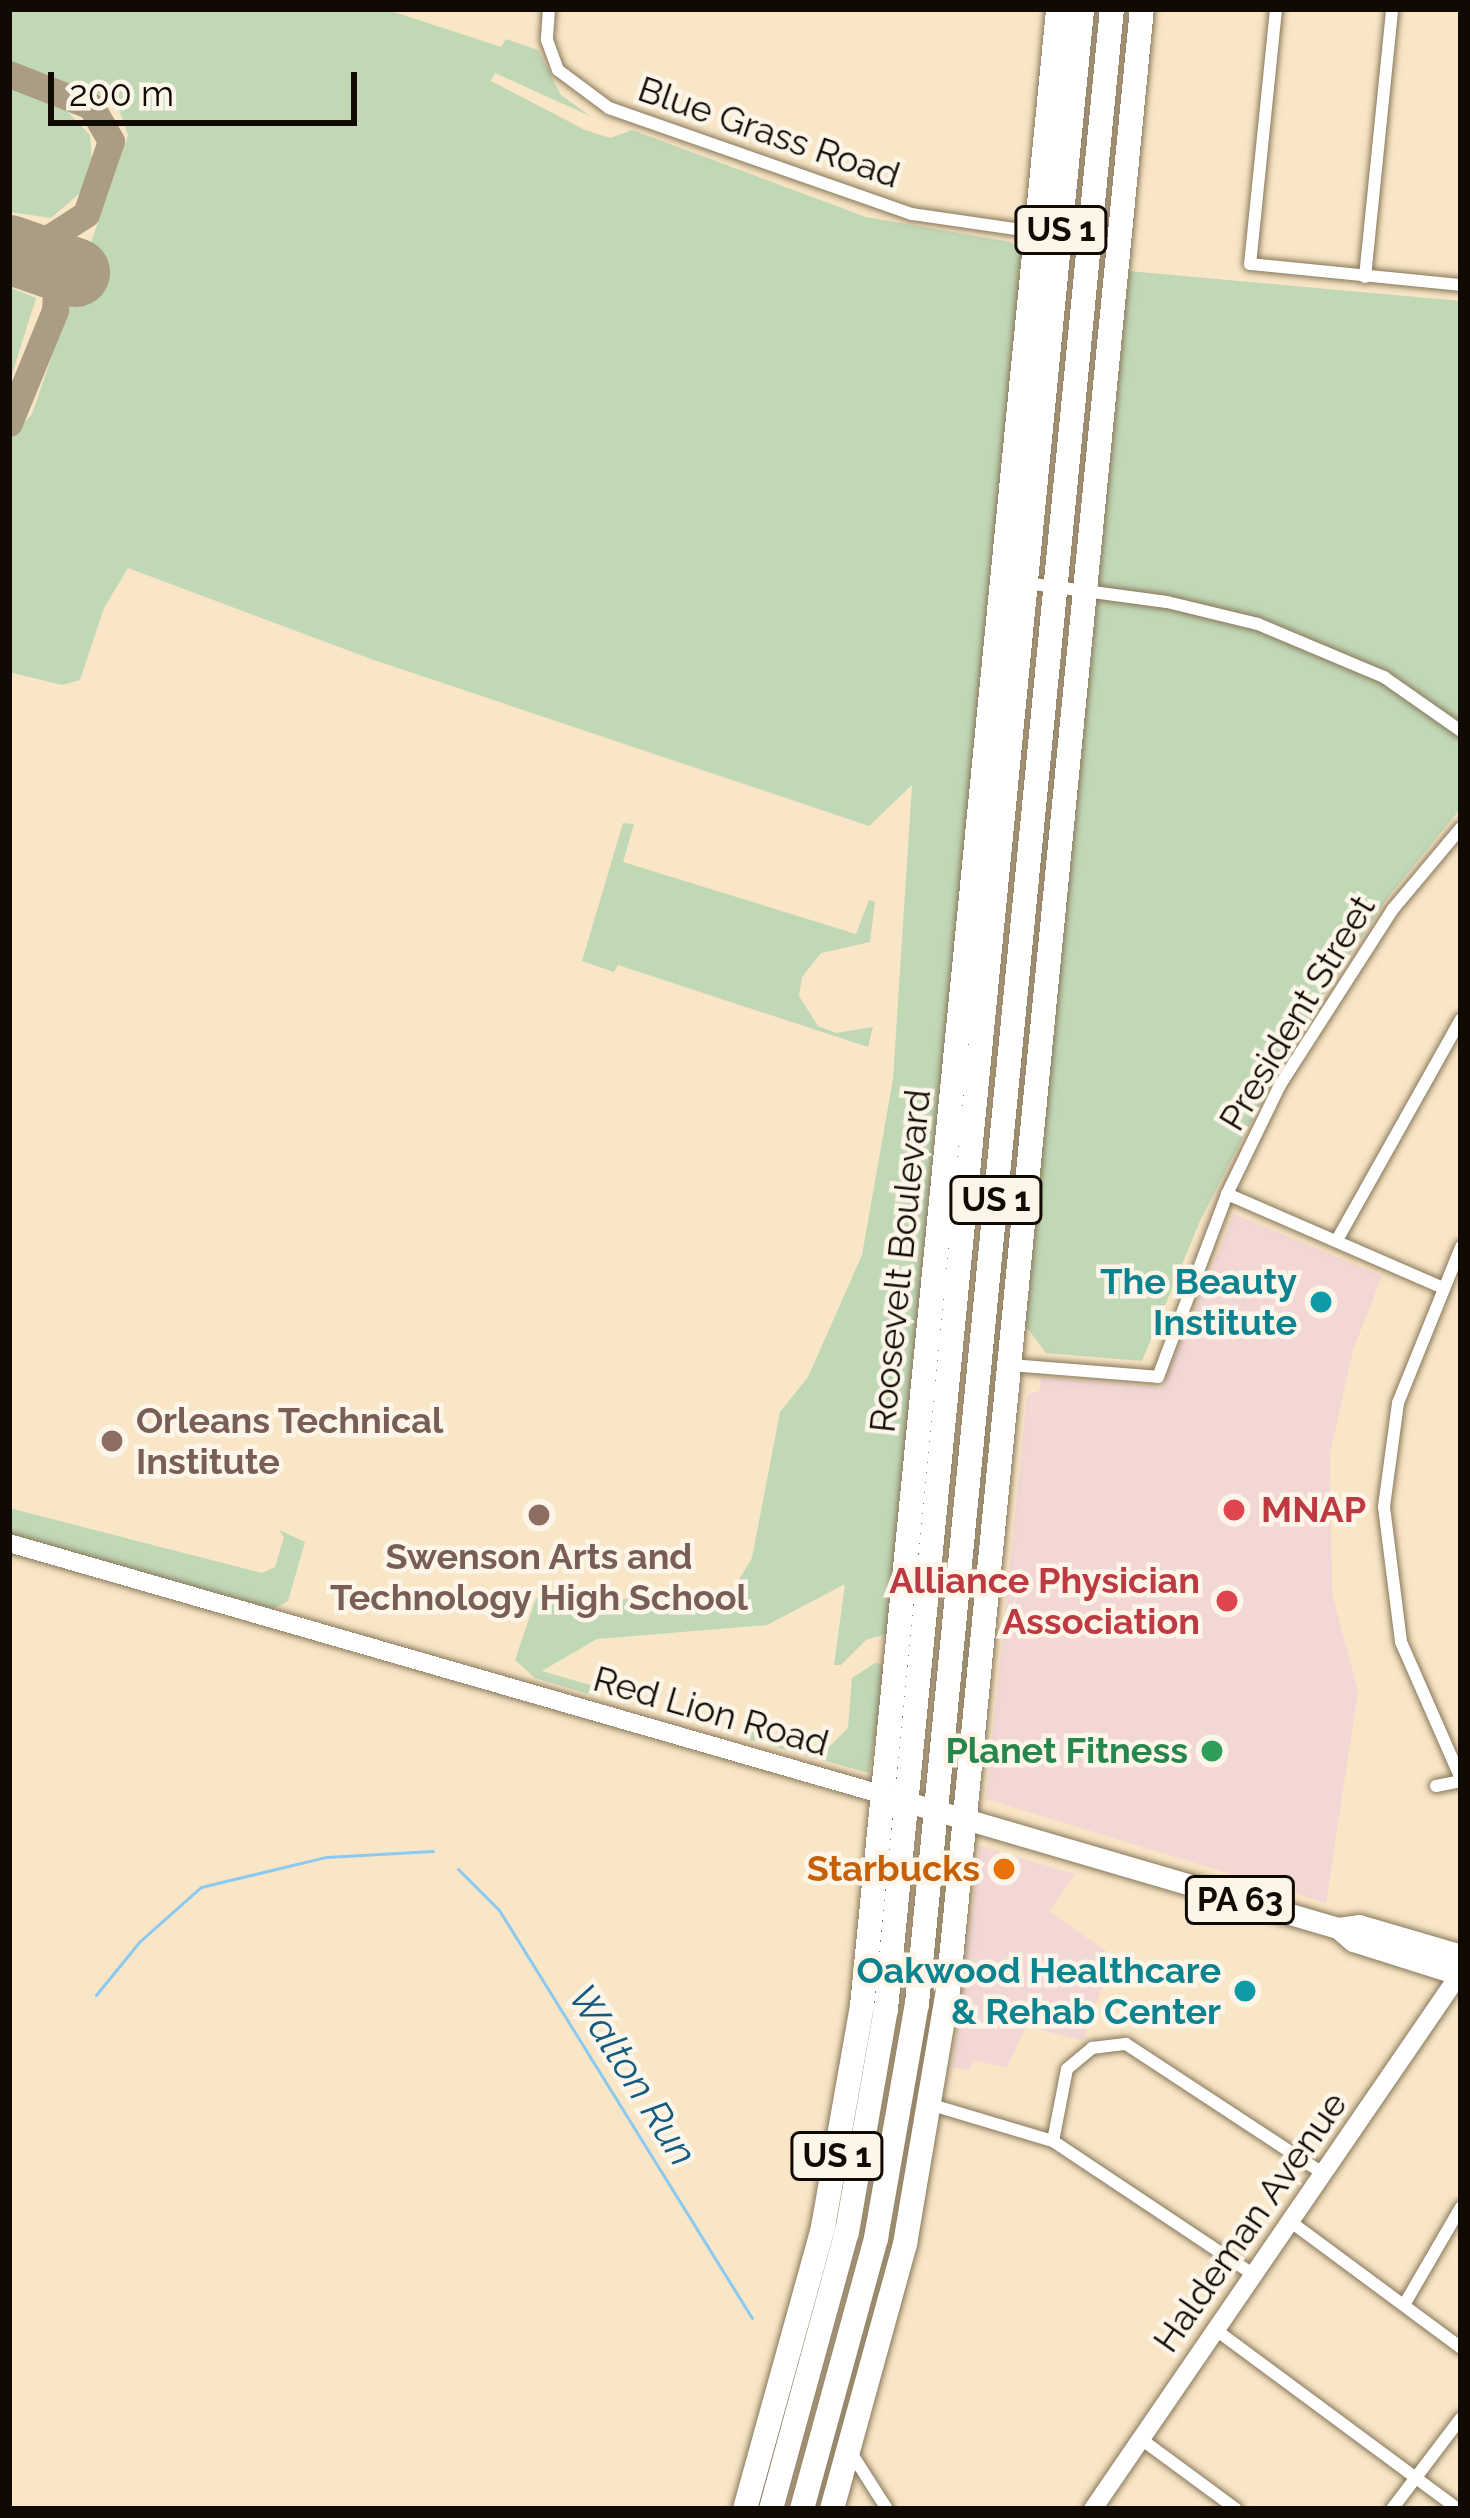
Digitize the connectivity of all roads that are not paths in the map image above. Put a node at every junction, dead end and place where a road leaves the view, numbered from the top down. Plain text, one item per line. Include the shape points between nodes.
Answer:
1 (549, 9) edge
2 (1058, 9) edge
3 (1082, 9) edge
4 (1112, 9) edge
5 (1142, 9) edge
6 (1276, 9) edge
7 (1391, 9) edge
8 (1036, 232) junction
9 (1365, 277) junction
10 (1461, 286) edge
11 (1027, 583) junction
12 (1056, 587) junction
13 (1085, 591) junction
14 (1461, 731) edge
15 (1068, 766) junction
16 (1461, 828) edge
17 (1026, 897) junction
18 (962, 992) junction
19 (1461, 1018) edge
20 (977, 1094) junction
21 (1227, 1194) junction
22 (1337, 1240) junction
23 (1461, 1246) edge
24 (1441, 1287) junction
25 (1010, 1365) junction
26 (946, 1407) junction
27 (911, 1513) junction
28 (9, 1543) edge
29 (9, 1554) edge
30 (63, 1562) junction
31 (1461, 1780) edge
32 (1436, 1786) dead end
33 (896, 1799) junction
34 (937, 1812) junction
35 (966, 1821) junction
36 (1338, 1928) junction
37 (1461, 1955) edge
38 (1460, 1974) edge
39 (942, 2039) junction
40 (854, 2062) junction
41 (932, 2105) junction
42 (1053, 2141) junction
43 (1324, 2174) junction
44 (858, 2176) junction
45 (887, 2182) junction
46 (1461, 2207) edge
47 (1291, 2222) junction
48 (1254, 2275) junction
49 (1404, 2305) junction
50 (1216, 2330) junction
51 (1461, 2348) edge
52 (1461, 2418) edge
53 (1141, 2439) junction
54 (850, 2451) junction
55 (1415, 2477) junction
56 (745, 2509) edge
57 (771, 2509) edge
58 (802, 2509) edge
59 (832, 2509) edge
60 (886, 2509) edge
61 (1093, 2509) edge
62 (1236, 2509) edge
63 (1392, 2509) edge
64 (1458, 2509) edge

1 - 8 street, Blue Grass Road via 547,40 559,70 580,94 609,108 886,206
2 - 8 highway, Roosevelt Boulevard / US 1
3 - 11 highway, Roosevelt Boulevard / US 1
4 - 12 highway, US 1
5 - 13 highway, US 1
6 - 9 street via 1250,264
7 - 9 street
8 - 18 highway, Roosevelt Boulevard / US 1
9 - 10 street
11 - 12 street
11 - 20 highway, Roosevelt Boulevard / US 1
12 - 13 street
12 - 17 highway, US 1
13 - 14 street via 1167,602 1286,634 1384,677
13 - 15 highway, US 1
15 - 17 highway
15 - 25 highway, US 1
16 - 21 street, President Street via 1336,994
17 - 34 highway, US 1
18 - 20 highway
18 - 27 highway, Roosevelt Boulevard / US 1
19 - 22 street
20 - 26 highway, Roosevelt Boulevard / US 1
21 - 22 street
21 - 25 street, President Street via 1158,1377
22 - 24 street
23 - 24 street
24 - 31 street via 1398,1403 1385,1546 1401,1642
25 - 35 highway, US 1
26 - 27 highway
26 - 33 highway, Roosevelt Boulevard / US 1
27 - 33 highway, Roosevelt Boulevard / US 1
28 - 30 street, Red Lion Road
29 - 30 street, Red Lion Road
30 - 33 street, Red Lion Road
31 - 32 street
33 - 34 main road, Red Lion Road / PA 63
33 - 40 highway, Roosevelt Boulevard / US 1
33 - 44 highway, Roosevelt Boulevard / US 1
34 - 35 main road, Red Lion Road / PA 63
34 - 45 highway, US 1
35 - 36 main road, Red Lion Road / PA 63
35 - 39 highway, US 1
36 - 37 main road, Red Lion Road / PA 63 via 1359,1924
36 - 38 main road, Red Lion Road / PA 63 via 1353,1942
38 - 43 street, Haldeman Avenue
39 - 41 highway, US 1
39 - 45 highway
40 - 44 highway
40 - 56 highway, Roosevelt Boulevard / US 1 via 810,2281
41 - 42 street
41 - 54 highway, US 1 via 901,2263
42 - 43 street via 1067,2069 1092,2048 1126,2044
42 - 48 street
43 - 47 street, Haldeman Avenue
44 - 57 highway, Roosevelt Boulevard / US 1
45 - 58 highway, US 1
46 - 49 street
47 - 48 street, Haldeman Avenue
47 - 49 street
48 - 50 street, Haldeman Avenue
49 - 51 street
50 - 53 street, Haldeman Avenue
50 - 55 street
52 - 55 street
53 - 61 street, Haldeman Avenue
53 - 62 street
54 - 59 highway, US 1
54 - 60 street
55 - 63 street
55 - 64 street

